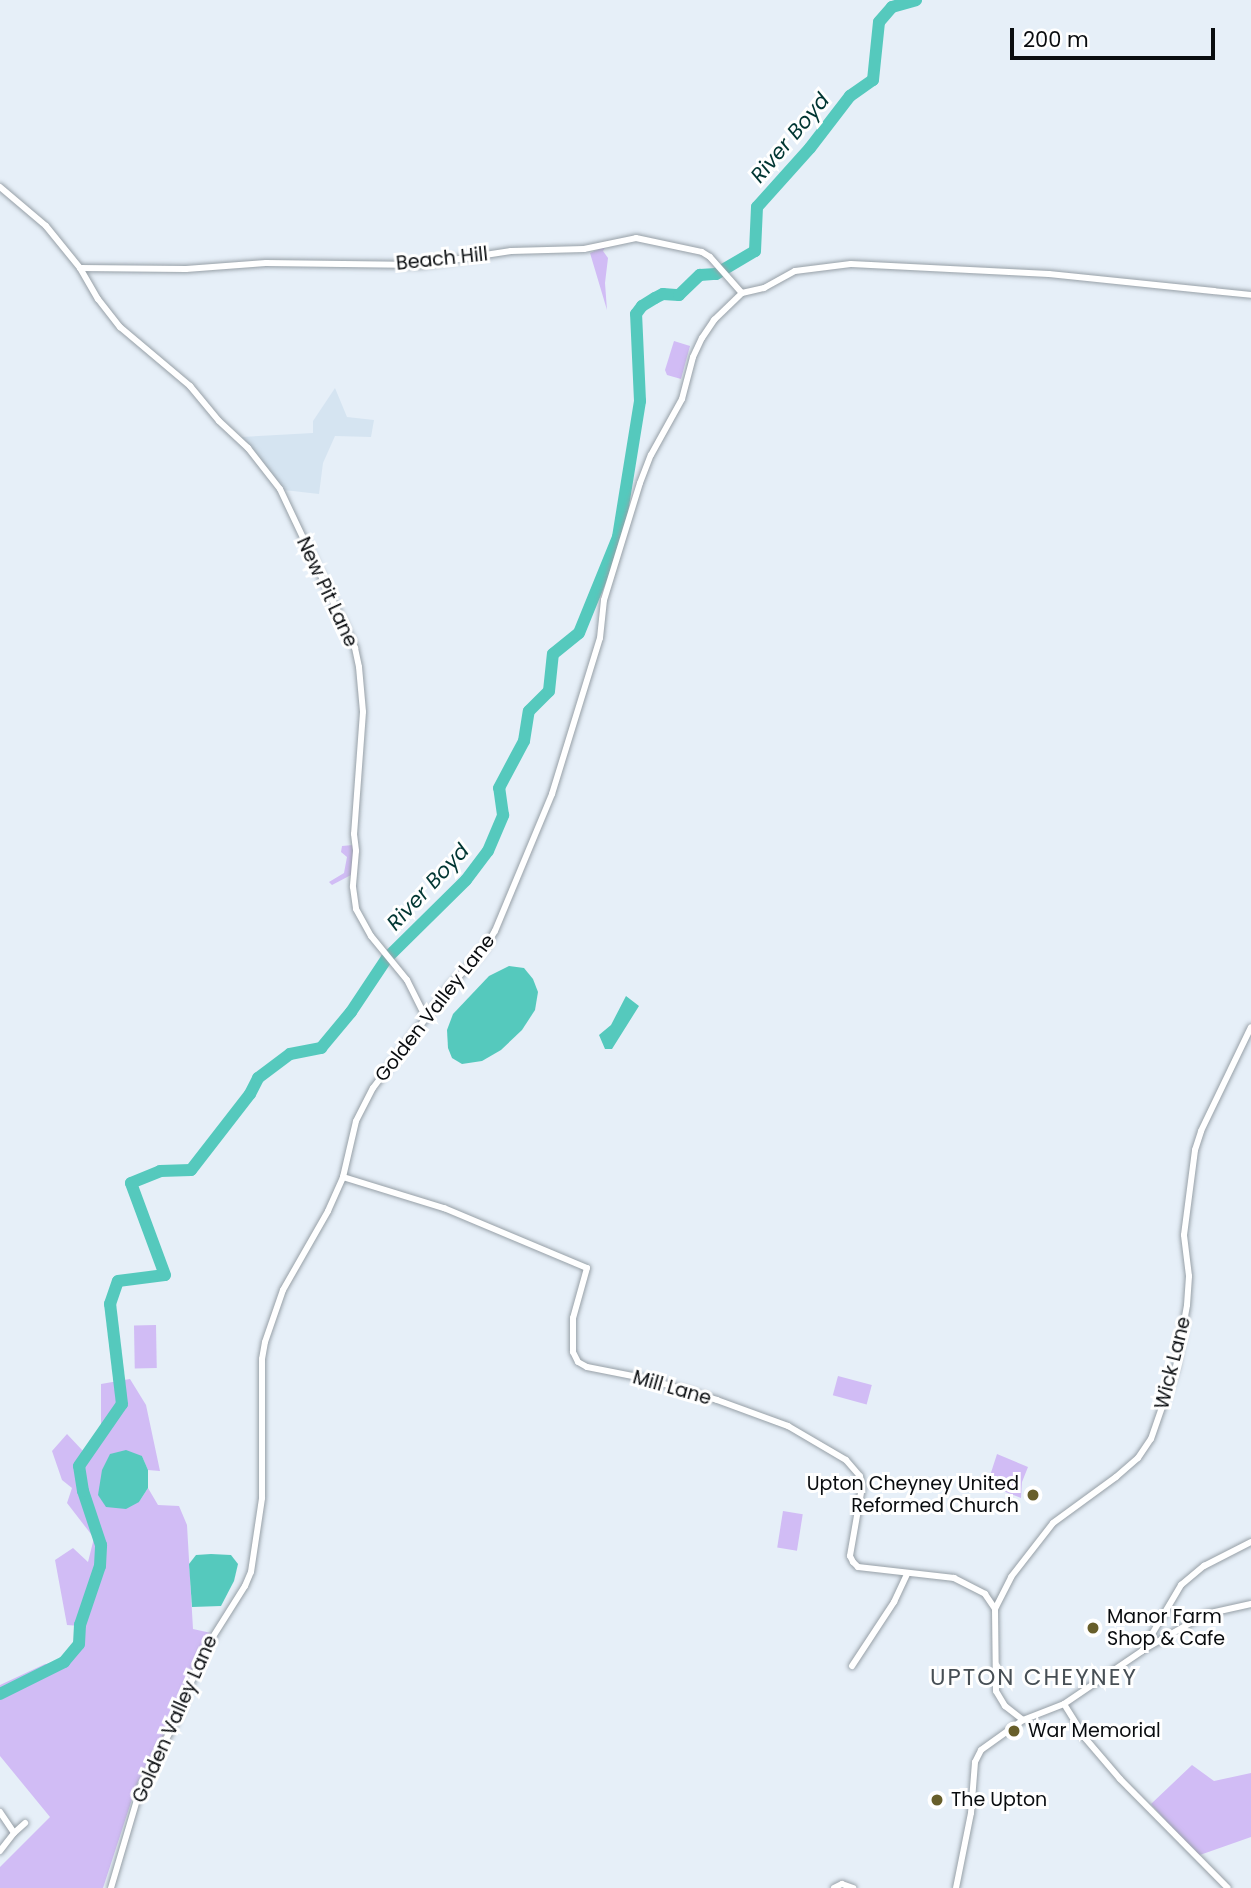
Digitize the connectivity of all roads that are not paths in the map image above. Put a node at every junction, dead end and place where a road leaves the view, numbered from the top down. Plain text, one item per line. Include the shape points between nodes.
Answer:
1 (0, 187) edge
2 (80, 268) junction
3 (742, 293) junction
4 (1251, 295) edge
5 (426, 1018) junction
6 (1251, 1027) edge
7 (343, 1177) junction
8 (1251, 1542) edge
9 (907, 1574) junction
10 (1251, 1604) edge
11 (995, 1609) junction
12 (1142, 1651) junction
13 (852, 1666) dead end
14 (1064, 1703) junction
15 (1023, 1720) junction
16 (0, 1812) edge
17 (25, 1823) dead end
18 (14, 1833) junction
19 (0, 1851) edge
20 (111, 1888) edge
21 (834, 1888) edge
22 (853, 1888) edge
23 (956, 1888) edge
24 (1228, 1888) edge

1 - 2 street, New Pit Lane via 46,226
2 - 3 street, Beach Hill via 420,265 511,251 584,249 636,238 702,252
2 - 5 street, New Pit Lane via 120,327 190,386 274,480 355,648 363,712 353,887 360,919 395,962
3 - 4 street via 764,288 795,271 851,264 1036,273
3 - 5 street, Golden Valley Lane via 702,338 679,407 639,483 604,600 600,638 552,794 495,931 479,957
5 - 7 street, Golden Valley Lane via 361,1109
6 - 11 street, Wick Lane via 1195,1150 1184,1235 1188,1305 1176,1367 1151,1440 1116,1477 1053,1523 1011,1577
7 - 9 street, Mill Lane via 444,1208 587,1268 573,1318 573,1352 578,1362 718,1400 788,1426 846,1460 860,1476 862,1487 850,1556 858,1567
7 - 20 street, Golden Valley Lane via 283,1290 265,1342 262,1498 251,1572 204,1651 173,1727 141,1786
8 - 12 street via 1204,1566 1181,1585
9 - 11 street, Mill Lane via 961,1581 985,1594
9 - 13 street
10 - 12 street via 1206,1614
11 - 15 street, Wick Lane via 996,1691 1005,1706
12 - 14 street
14 - 15 street
14 - 24 street via 1119,1779
15 - 23 street via 977,1755
16 - 18 street
17 - 18 street
18 - 19 street
21 - 22 street via 842,1884

